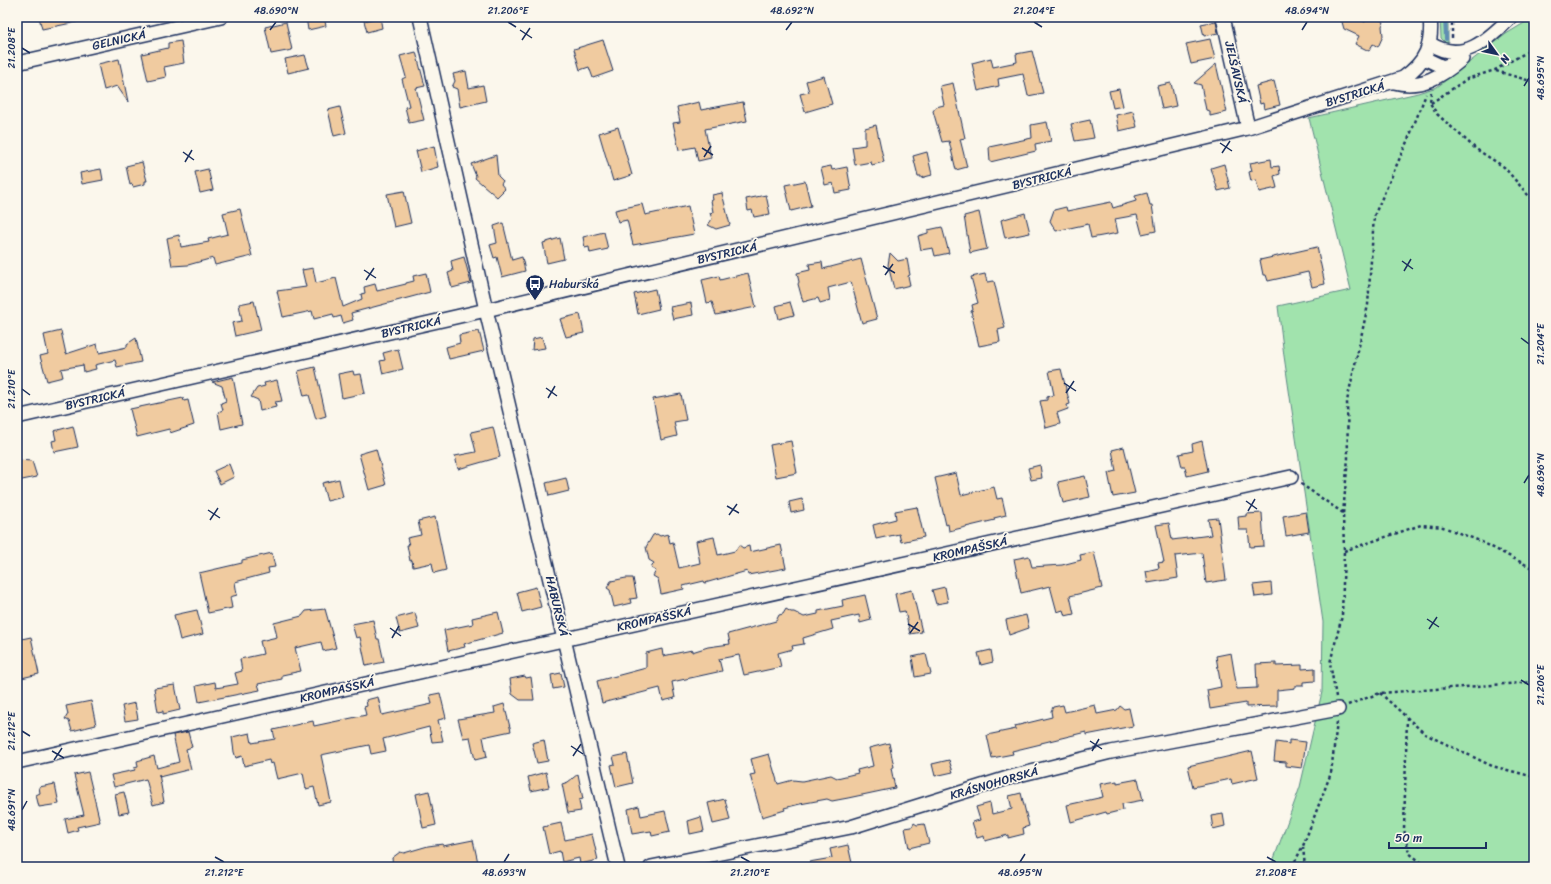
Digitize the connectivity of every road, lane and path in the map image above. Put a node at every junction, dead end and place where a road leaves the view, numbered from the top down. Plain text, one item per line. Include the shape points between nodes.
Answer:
1 (221, 17) edge
2 (420, 17) edge
3 (1223, 17) edge
4 (1430, 17) edge
5 (1452, 17) edge
6 (1511, 17) edge
7 (1455, 43) dead end
8 (1429, 44) junction
9 (1477, 46) junction
10 (1534, 48) edge
11 (1424, 58) junction
12 (1462, 59) junction
13 (17, 63) edge
14 (1495, 70) junction
15 (1432, 80) junction
16 (1394, 82) junction
17 (1534, 82) edge
18 (1430, 103) junction
19 (1248, 128) junction
20 (1534, 202) edge
21 (486, 310) junction
22 (17, 417) edge
23 (1291, 477) joint
24 (1343, 514) junction
25 (1344, 552) junction
26 (1534, 568) edge
27 (565, 639) junction
28 (1534, 682) edge
29 (1380, 693) junction
30 (1338, 708) junction
31 (1407, 717) junction
32 (17, 762) edge
33 (1534, 777) edge
34 (1303, 846) junction
35 (618, 867) edge
36 (651, 867) edge
37 (1292, 867) edge
38 (1305, 867) edge
39 (1427, 867) edge

1 - 13 street, GELNICKÁ
2 - 21 street, HABURSKÁ
3 - 19 street, JELŠAVSKÁ
4 - 8 street
5 - 7 path via 1452,40
6 - 9 street
8 - 9 street via 1451,52 1470,50
8 - 11 street
9 - 12 street
10 - 14 path
11 - 12 street via 1443,67
11 - 16 street, BYSTRICKÁ via 1412,71
12 - 15 street
14 - 17 path
14 - 18 path via 1467,79
15 - 16 street via 1410,85
15 - 18 path
15 - 24 path via 1374,216 1368,305 1347,401 1348,458
16 - 19 street, BYSTRICKÁ
18 - 20 path via 1437,114 1476,149 1504,167
19 - 21 street, BYSTRICKÁ
21 - 22 street, BYSTRICKÁ
21 - 27 street, HABURSKÁ
23 - 24 path
23 - 27 street, KROMPAŠSKÁ
24 - 25 path
25 - 26 path via 1421,526 1443,527 1480,541
25 - 30 path via 1342,616 1330,663
27 - 32 street, KROMPAŠSKÁ
27 - 35 street, HABURSKÁ
28 - 29 path
29 - 30 path
29 - 31 path
30 - 34 path via 1331,773
30 - 36 street, KRÁSNOHORSKÁ via 1111,752 1011,777 851,827
31 - 33 path via 1425,734 1492,766
31 - 39 path via 1404,829 1409,852
34 - 37 path
34 - 38 path

